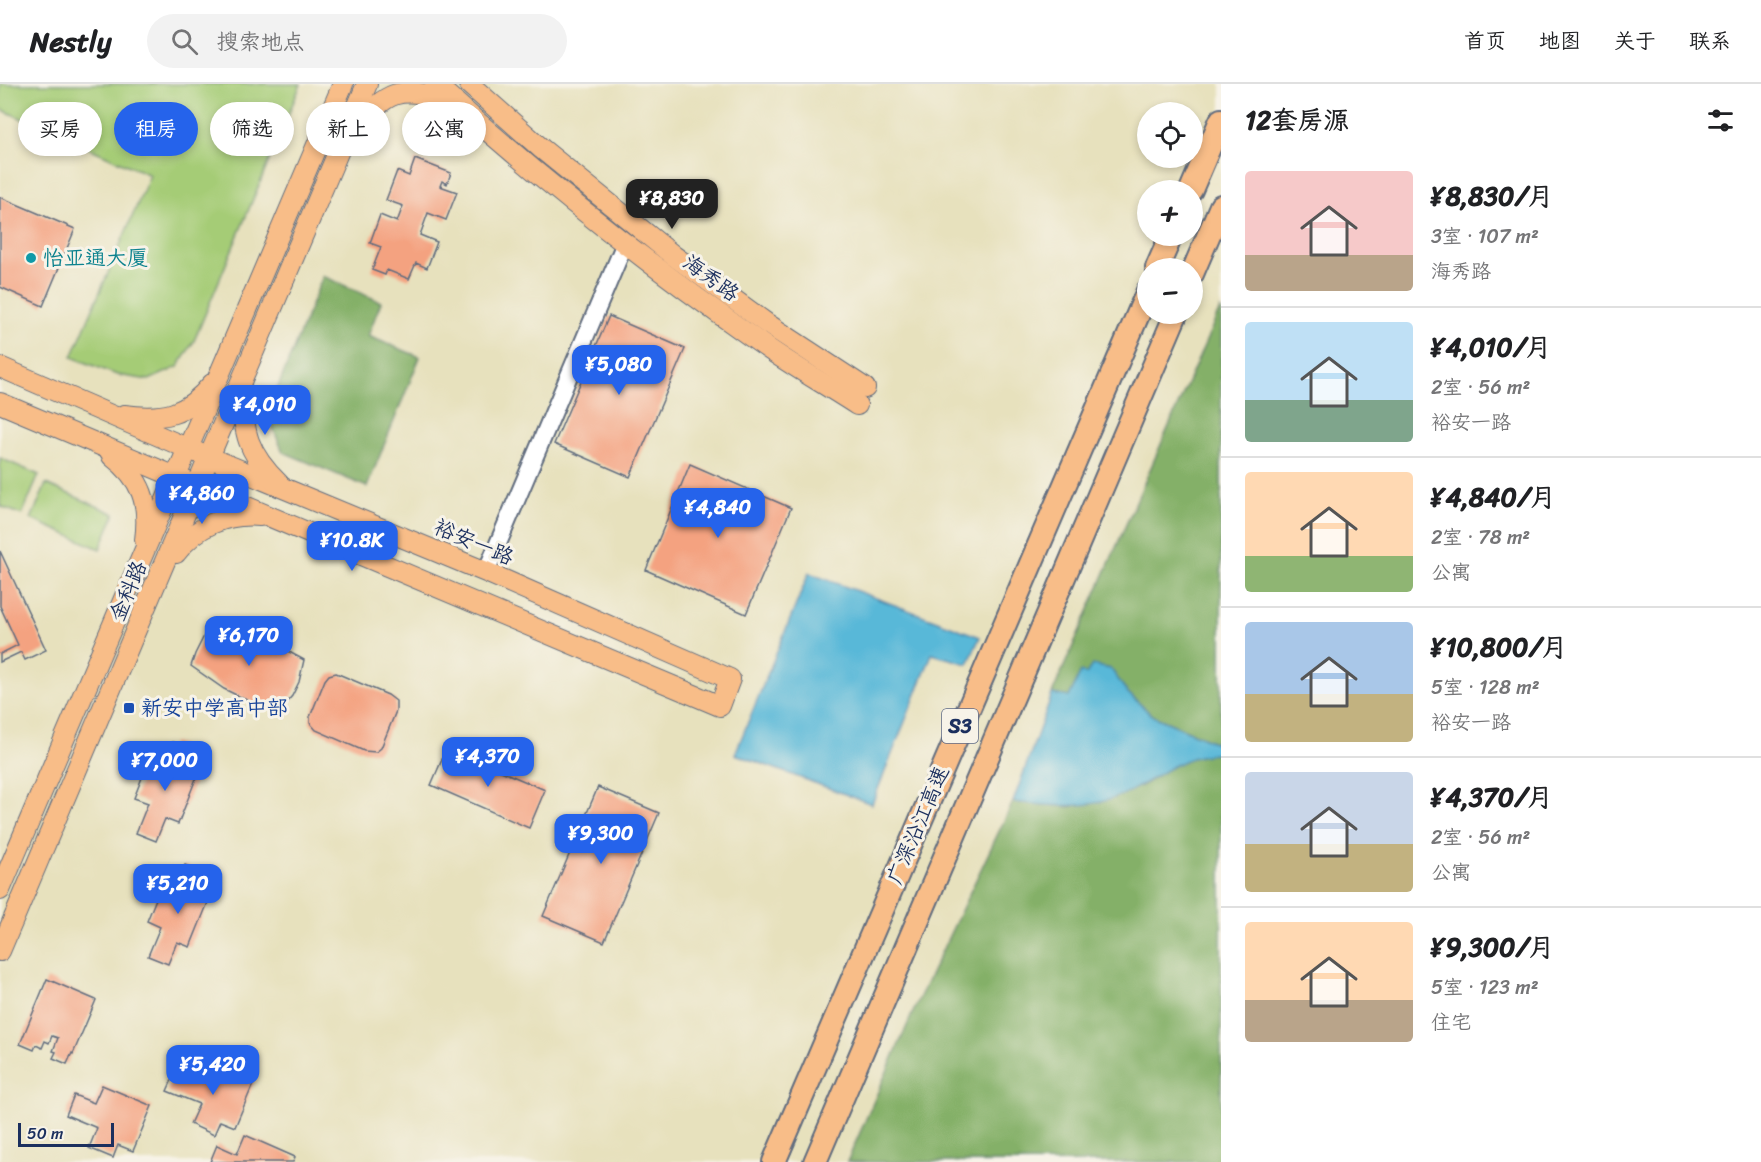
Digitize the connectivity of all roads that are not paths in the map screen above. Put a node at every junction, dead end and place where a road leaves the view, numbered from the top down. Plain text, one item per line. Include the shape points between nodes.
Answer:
1 (336, 84) edge
2 (343, 84) edge
3 (368, 84) edge
4 (435, 84) edge
5 (469, 84) edge
6 (476, 84) edge
7 (334, 102) edge
8 (336, 102) edge
9 (360, 102) edge
10 (383, 102) edge
11 (449, 102) edge
12 (455, 102) edge
13 (496, 110) junction
14 (1221, 120) edge
15 (486, 128) edge
16 (313, 156) edge
17 (337, 156) edge
18 (1195, 180) edge
19 (1221, 206) edge
20 (625, 243) junction
21 (1199, 258) edge
22 (1137, 317) edge
23 (1172, 324) edge
24 (0, 367) edge
25 (221, 373) junction
26 (242, 384) junction
27 (0, 402) edge
28 (104, 413) junction
29 (95, 444) junction
30 (189, 449) junction
31 (210, 458) junction
32 (177, 478) junction
33 (198, 487) junction
34 (285, 490) junction
35 (273, 517) junction
36 (142, 560) junction
37 (162, 572) junction
38 (486, 573) junction
39 (0, 890) edge
40 (0, 951) edge
41 (774, 1162) edge
42 (815, 1162) edge

1 - 7 main road
2 - 8 main road, 金科路
3 - 9 main road, 金科路
4 - 12 main road, 海秀路
5 - 13 main road, 海秀路
6 - 13 main road
10 - 11 main road via 409,90
13 - 20 main road, 海秀路 via 674,256 861,396 755,340
14 - 18 highway
15 - 20 main road, 海秀路
16 - 25 main road, 金科路
17 - 26 main road, 金科路
19 - 21 highway
20 - 38 street
22 - 41 highway, 广深沿江高速 / S3
23 - 42 highway, 广深沿江高速 / S3
24 - 28 main road, 裕安一路
25 - 28 main road via 195,402 175,414 150,417
25 - 30 main road, 金科路
26 - 31 main road, 金科路
26 - 34 main road via 243,425 249,445 261,465
27 - 29 main road
28 - 30 main road, 裕安一路
29 - 32 main road
29 - 36 main road via 125,468 146,502
30 - 31 main road, 裕安一路
30 - 32 main road, 金科路
31 - 33 main road, 金科路
31 - 34 main road, 裕安一路
32 - 33 main road
32 - 36 main road, 金科路
33 - 35 main road
33 - 37 main road, 金科路
34 - 38 main road, 裕安一路
35 - 37 main road via 247,515 210,524 188,539
35 - 38 main road, 裕安一路 via 720,706 730,679
36 - 39 main road, 金科路
37 - 40 main road, 金科路

